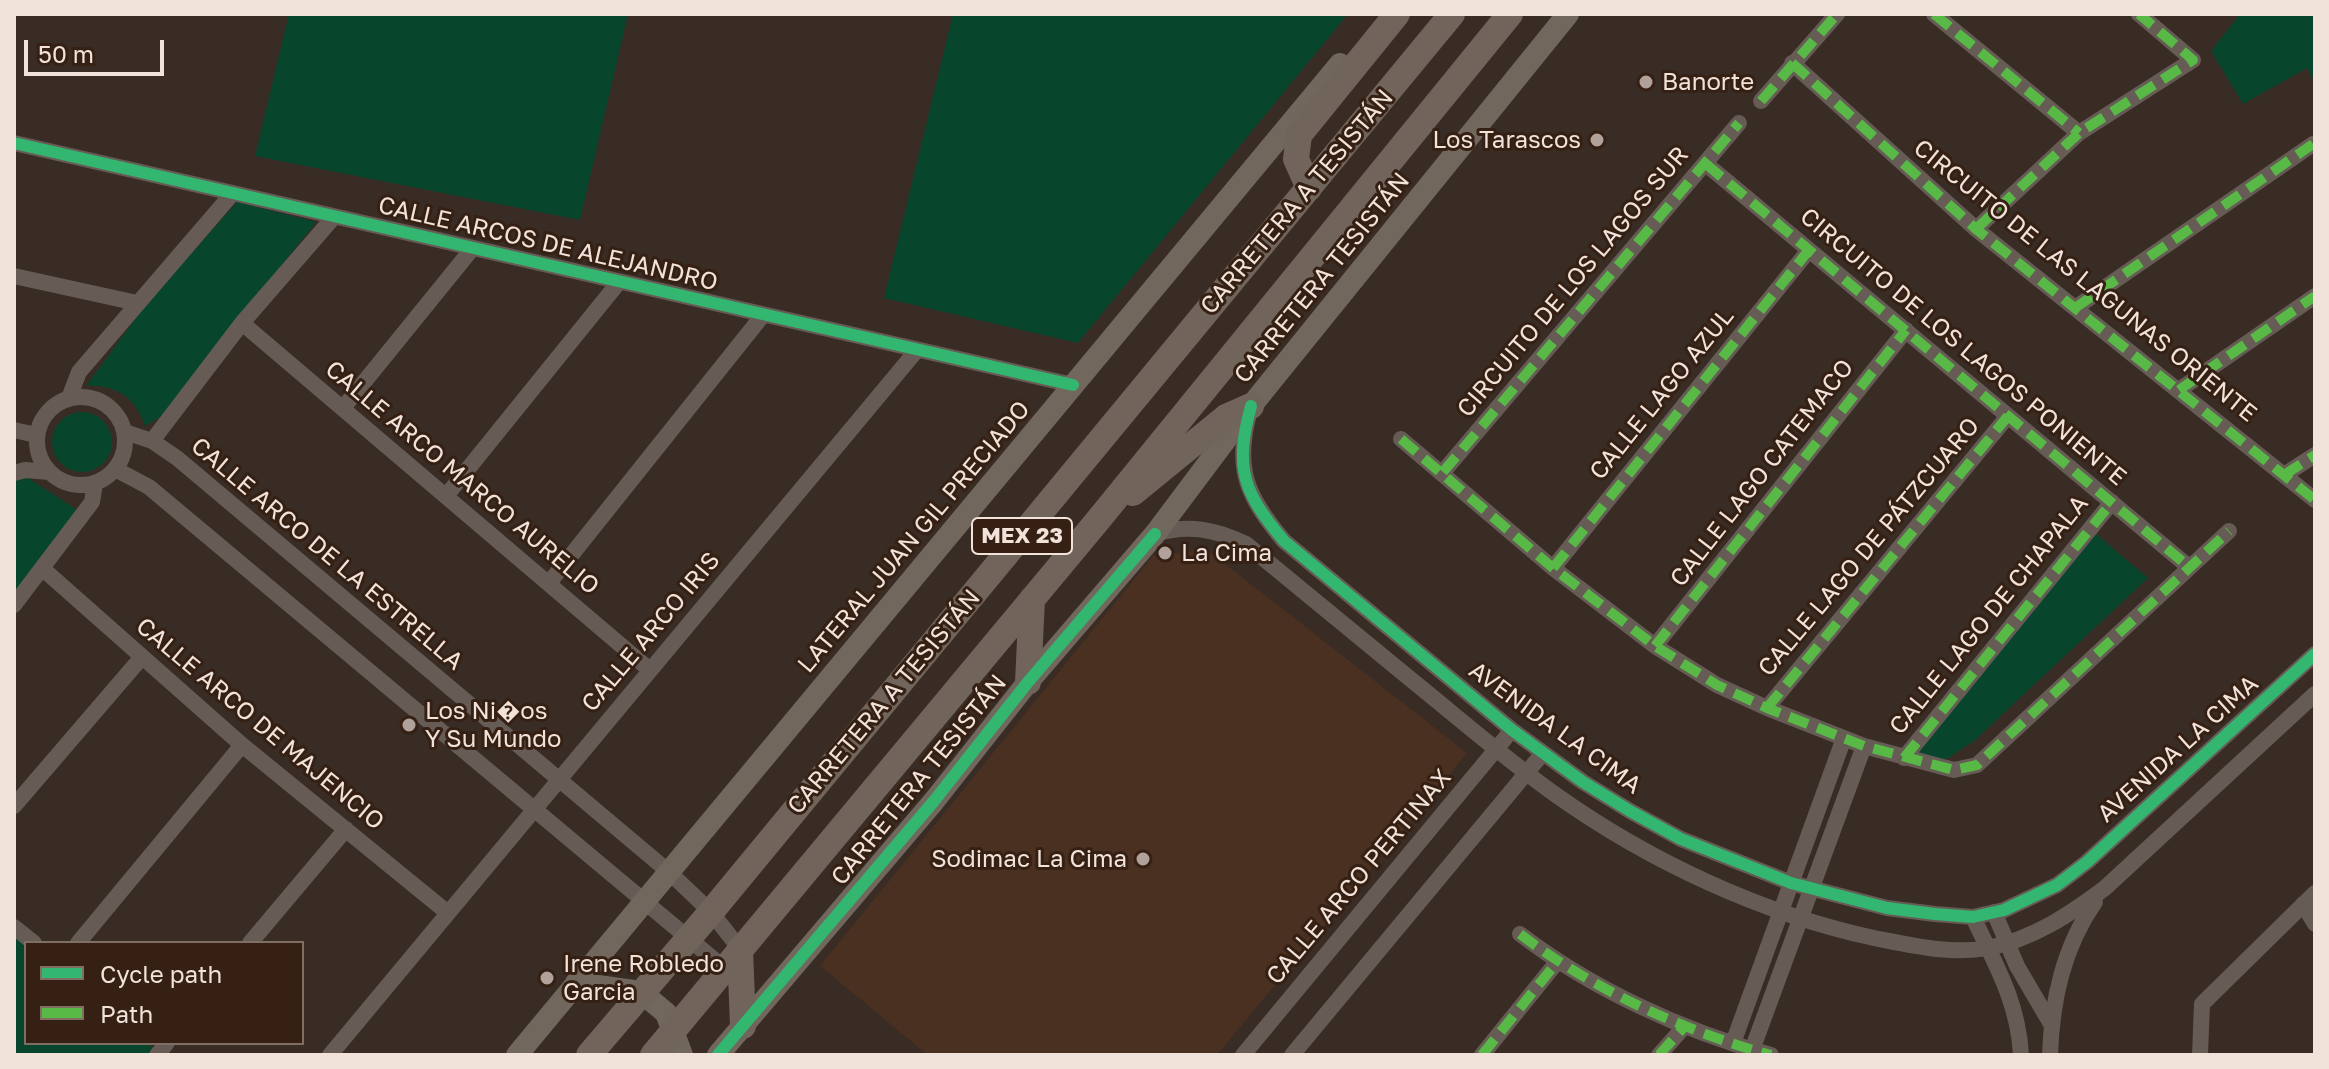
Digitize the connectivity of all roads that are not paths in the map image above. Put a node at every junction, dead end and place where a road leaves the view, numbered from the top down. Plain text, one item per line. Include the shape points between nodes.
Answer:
1 (1382, 14) edge
2 (1397, 14) edge
3 (1452, 14) edge
4 (1510, 14) edge
5 (1568, 14) edge
6 (1837, 14) edge
7 (1934, 14) edge
8 (2148, 17) edge
9 (1792, 63) junction
10 (1761, 101) dead end
11 (1739, 123) dead end
12 (2079, 133) junction
13 (14, 143) edge
14 (2313, 144) edge
15 (1706, 164) junction
16 (1309, 188) junction
17 (232, 194) junction
18 (333, 218) junction
19 (1976, 229) junction
20 (472, 249) junction
21 (1809, 250) junction
22 (14, 276) edge
23 (619, 282) junction
24 (2315, 296) edge
25 (137, 303) junction
26 (2075, 308) junction
27 (763, 315) junction
28 (242, 323) junction
29 (1906, 330) junction
30 (917, 350) junction
31 (1073, 385) junction
32 (2179, 390) junction
33 (69, 398) junction
34 (1251, 406) junction
35 (343, 408) junction
36 (2008, 416) junction
37 (14, 430) edge
38 (125, 432) junction
39 (36, 435) junction
40 (1401, 439) dead end
41 (152, 441) junction
42 (2315, 455) edge
43 (14, 460) edge
44 (44, 466) junction
45 (115, 469) junction
46 (1443, 472) junction
47 (14, 473) edge
48 (2284, 475) junction
49 (95, 484) junction
50 (446, 496) junction
51 (2315, 500) edge
52 (2112, 502) junction
53 (1099, 519) junction
54 (2229, 531) dead end
55 (1155, 534) junction
56 (1308, 561) junction
57 (2189, 567) junction
58 (1553, 568) junction
59 (43, 569) junction
60 (549, 583) junction
61 (1293, 583) junction
62 (1032, 599) junction
63 (14, 605) edge
64 (1655, 646) junction
65 (2315, 654) edge
66 (142, 657) junction
67 (650, 670) junction
68 (1028, 682) junction
69 (2315, 694) edge
70 (1767, 708) junction
71 (1512, 730) junction
72 (1844, 738) junction
73 (242, 745) junction
74 (1864, 746) junction
75 (1496, 749) junction
76 (1543, 753) junction
77 (1904, 758) junction
78 (1526, 773) junction
79 (559, 780) junction
80 (14, 806) edge
81 (536, 808) junction
82 (346, 829) junction
83 (1808, 835) junction
84 (1828, 843) junction
85 (669, 872) junction
86 (1791, 883) junction
87 (2105, 888) junction
88 (1811, 889) junction
89 (2309, 898) edge
90 (645, 901) junction
91 (1781, 911) junction
92 (711, 912) junction
93 (1994, 912) junction
94 (448, 913) junction
95 (1973, 917) junction
96 (1801, 918) junction
97 (2315, 924) edge
98 (14, 927) edge
99 (1520, 934) dead end
100 (689, 937) junction
101 (32, 941) edge
102 (80, 941) edge
103 (252, 941) edge
104 (2006, 942) junction
105 (1987, 948) junction
106 (1765, 955) junction
107 (732, 958) junction
108 (1557, 962) junction
109 (1785, 962) junction
110 (576, 983) junction
111 (641, 992) junction
112 (2051, 1024) junction
113 (743, 1026) junction
114 (1684, 1027) junction
115 (678, 1043) edge
116 (1733, 1043) junction
117 (1752, 1050) junction
118 (330, 1055) edge
119 (517, 1055) edge
120 (589, 1055) edge
121 (653, 1055) edge
122 (718, 1055) edge
123 (1243, 1055) edge
124 (1292, 1055) edge
125 (1482, 1055) edge
126 (1659, 1055) edge
127 (1771, 1055) edge
128 (2021, 1055) edge
129 (2050, 1055) edge
130 (2200, 1055) edge

1 - 31 main road, LATERAL JUAN GIL PRECIADO
2 - 16 main road via 1299,135 1296,159
3 - 16 main road, CARRETERA A TESISTÁN / MEX 23
4 - 53 main road, CARRETERA A TESISTÁN / MEX 23
5 - 34 main road, CARRETERA TESISTÁN
6 - 9 street
7 - 12 street
8 - 12 street via 2193,60
9 - 10 street
9 - 19 street, CIRCUITO DE LAS LAGUNAS ORIENTE
11 - 15 street, CIRCUITO DE LOS LAGOS SUR
12 - 19 street
13 - 17 street, CALLE ARCOS DE ALEJANDRO
14 - 26 street
15 - 21 street, CIRCUITO DE LOS LAGOS PONIENTE
15 - 46 street, CIRCUITO DE LOS LAGOS SUR
16 - 92 main road, CARRETERA A TESISTÁN / MEX 23
17 - 18 street, CALLE ARCOS DE ALEJANDRO
17 - 25 street
18 - 20 street, CALLE ARCOS DE ALEJANDRO
18 - 28 street
19 - 26 street, CIRCUITO DE LAS LAGUNAS ORIENTE
20 - 23 street, CALLE ARCOS DE ALEJANDRO
20 - 35 street
21 - 29 street, CIRCUITO DE LOS LAGOS PONIENTE
21 - 58 street, CALLE LAGO AZUL
22 - 25 street
23 - 27 street, CALLE ARCOS DE ALEJANDRO
23 - 50 street
24 - 32 street
25 - 33 street via 79,372
26 - 32 street, CIRCUITO DE LAS LAGUNAS ORIENTE
27 - 30 street, CALLE ARCOS DE ALEJANDRO
27 - 60 street
28 - 35 street, CALLE ARCO MARCO AURELIO
28 - 41 street
29 - 36 street, CIRCUITO DE LOS LAGOS PONIENTE
29 - 64 street, CALLE LAGO CATEMACO
30 - 31 street, CALLE ARCOS DE ALEJANDRO
30 - 67 street, CALLE ARCO IRIS
31 - 85 main road, LATERAL JUAN GIL PRECIADO
32 - 48 street, CIRCUITO DE LAS LAGUNAS ORIENTE
33 - 38 street via 98,399 119,418
33 - 39 street via 42,418
34 - 53 main road via 1226,417
34 - 55 main road, CARRETERA TESISTÁN
34 - 56 street, AVENIDA LA CIMA via 1242,452 1245,482 1272,527
35 - 50 street, CALLE ARCO MARCO AURELIO
36 - 52 street, CIRCUITO DE LOS LAGOS PONIENTE
36 - 70 street, CALLE LAGO DE PÁTZCUARO
37 - 39 street
38 - 41 street, CALLE ARCO DE LA ESTRELLA
38 - 45 street via 124,452
39 - 44 street
40 - 46 street
41 - 79 street, CALLE ARCO DE LA ESTRELLA
42 - 48 street
43 - 44 street
44 - 47 street
44 - 49 street via 62,482
45 - 49 street
45 - 81 street via 149,487
46 - 58 street
48 - 51 street, CIRCUITO DE LAS LAGUNAS ORIENTE
49 - 59 street via 92,502
50 - 60 street, CALLE ARCO MARCO AURELIO
52 - 57 street, CIRCUITO DE LOS LAGOS PONIENTE
52 - 77 street, CALLE LAGO DE CHAPALA
53 - 62 main road, CARRETERA A TESISTÁN / MEX 23
54 - 57 street
55 - 61 street, AVENIDA LA CIMA via 1176,527 1226,534
55 - 68 main road, CARRETERA TESISTÁN
56 - 61 street
56 - 71 street, AVENIDA LA CIMA
57 - 77 street via 1977,765 1954,770
58 - 64 street
59 - 63 street
59 - 66 street, CALLE ARCO DE MAJENCIO
60 - 67 street, CALLE ARCO MARCO AURELIO
61 - 75 street, AVENIDA LA CIMA
62 - 68 main road
62 - 107 main road, CARRETERA A TESISTÁN / MEX 23
64 - 70 street via 1717,685
65 - 93 street, AVENIDA LA CIMA via 2087,862 2041,894
66 - 73 street, CALLE ARCO DE MAJENCIO
66 - 80 street
67 - 79 street, CALLE ARCO IRIS
68 - 113 main road, CARRETERA TESISTÁN
69 - 87 street, AVENIDA LA CIMA
70 - 72 street
71 - 75 street, CALLE ARCO PERTINAX
71 - 76 street, AVENIDA LA CIMA
72 - 74 street
72 - 83 street
73 - 82 street, CALLE ARCO DE MAJENCIO
73 - 102 street
74 - 77 street
74 - 84 street
75 - 78 street, AVENIDA LA CIMA
75 - 123 street, CALLE ARCO PERTINAX
76 - 78 street
76 - 86 street, AVENIDA LA CIMA via 1681,839
78 - 91 street, AVENIDA LA CIMA via 1659,857
78 - 124 street
79 - 81 street, CALLE ARCO IRIS
79 - 85 street, CALLE ARCO DE LA ESTRELLA
81 - 90 street
81 - 94 street, CALLE ARCO IRIS
82 - 94 street, CALLE ARCO DE MAJENCIO
82 - 103 street
83 - 84 street
83 - 86 street
84 - 88 street
85 - 90 main road, LATERAL JUAN GIL PRECIADO
85 - 92 street, CALLE ARCO DE LA ESTRELLA
86 - 88 street, AVENIDA LA CIMA
86 - 91 street
87 - 104 street, AVENIDA LA CIMA via 2068,916
87 - 112 street via 2074,935
88 - 95 street, AVENIDA LA CIMA via 1887,908
88 - 96 street
89 - 97 street
89 - 130 street via 2202,1004
90 - 100 street
90 - 110 main road, LATERAL JUAN GIL PRECIADO
91 - 96 street, AVENIDA LA CIMA
91 - 106 street
92 - 100 main road, CARRETERA A TESISTÁN / MEX 23
92 - 107 street, CALLE ARCO DE LA ESTRELLA
93 - 95 street, AVENIDA LA CIMA
93 - 104 street
94 - 118 street, CALLE ARCO IRIS
95 - 105 street
96 - 105 street, AVENIDA LA CIMA via 1890,941
96 - 109 street
98 - 101 street
99 - 108 street
100 - 107 street
100 - 111 main road, CARRETERA A TESISTÁN / MEX 23
104 - 105 street, AVENIDA LA CIMA
104 - 112 street
105 - 128 street via 2013,1002
106 - 109 street
106 - 116 street
107 - 113 main road
107 - 115 main road, CARRETERA A TESISTÁN / MEX 23
108 - 114 street
108 - 125 street
109 - 117 street
110 - 111 main road
110 - 119 main road, LATERAL JUAN GIL PRECIADO
111 - 115 main road via 666,1013
111 - 120 main road, CARRETERA A TESISTÁN / MEX 23
112 - 129 street
113 - 122 main road, CARRETERA TESISTÁN
114 - 116 street
114 - 126 street
115 - 121 main road, CARRETERA A TESISTÁN / MEX 23
116 - 117 street
117 - 127 street

